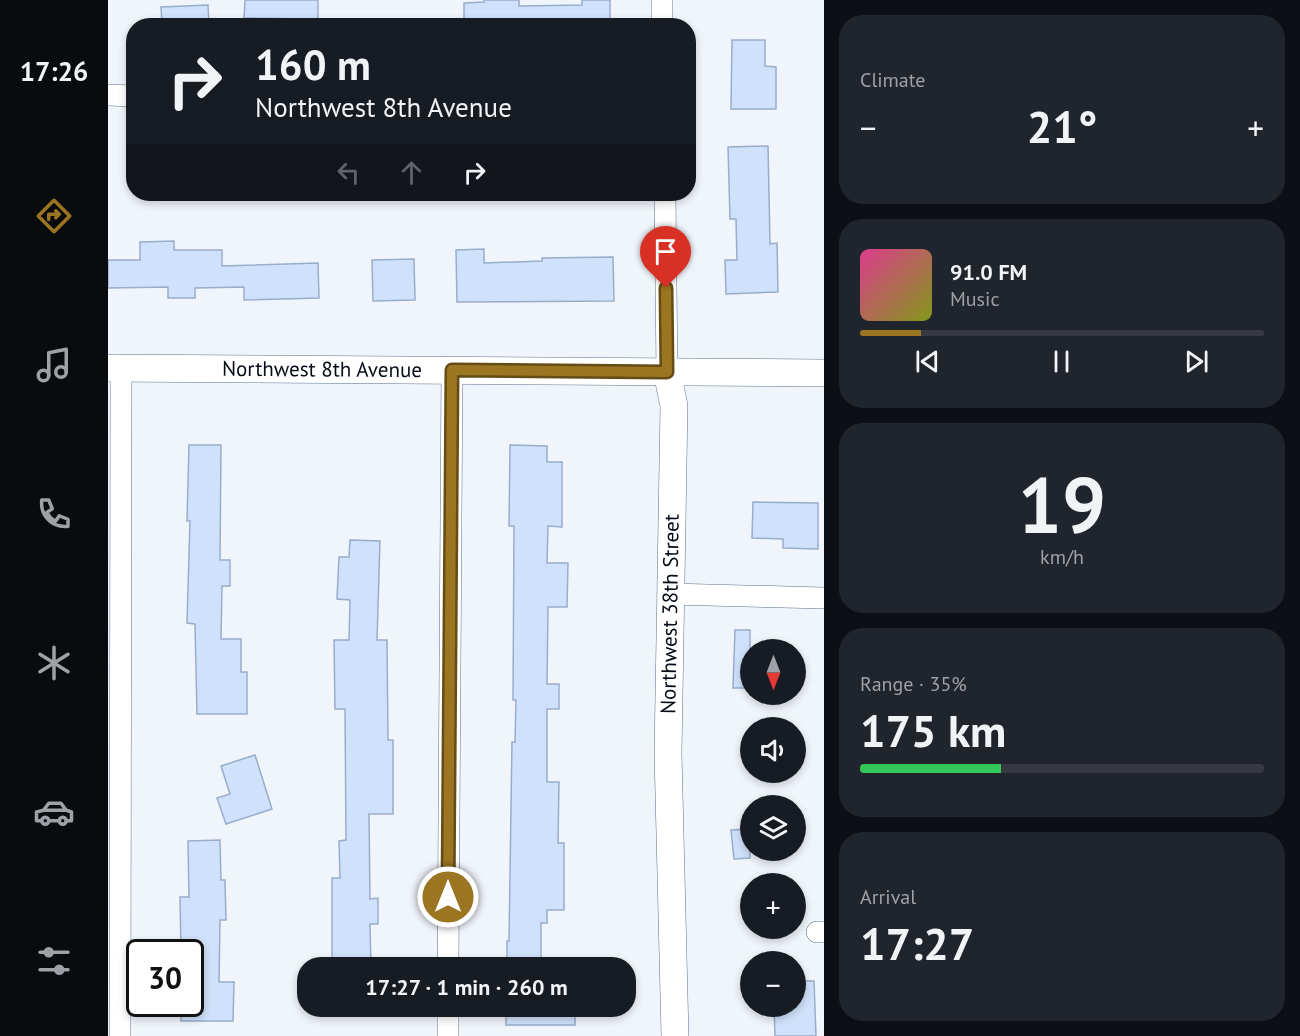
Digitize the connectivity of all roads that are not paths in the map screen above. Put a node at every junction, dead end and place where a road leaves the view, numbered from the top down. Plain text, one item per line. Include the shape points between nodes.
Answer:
1 (662, 0) edge
2 (662, 18) edge
3 (108, 95) edge
4 (126, 96) edge
5 (665, 201) edge
6 (114, 368) edge
7 (452, 370) junction
8 (667, 372) junction
9 (824, 373) edge
10 (670, 594) junction
11 (824, 598) edge
12 (448, 957) edge
13 (448, 1017) edge
14 (120, 1036) edge
15 (448, 1036) edge
16 (675, 1036) edge

1 - 2 street
3 - 4 street
5 - 8 street, Northwest 38th Street
6 - 7 street, Northwest 8th Avenue
6 - 14 street
7 - 8 street, Northwest 8th Avenue
7 - 12 street
8 - 9 street, Northwest 8th Avenue
8 - 10 street, Northwest 38th Street via 674,406
10 - 11 street
10 - 16 street, Northwest 38th Street via 668,753
13 - 15 street

